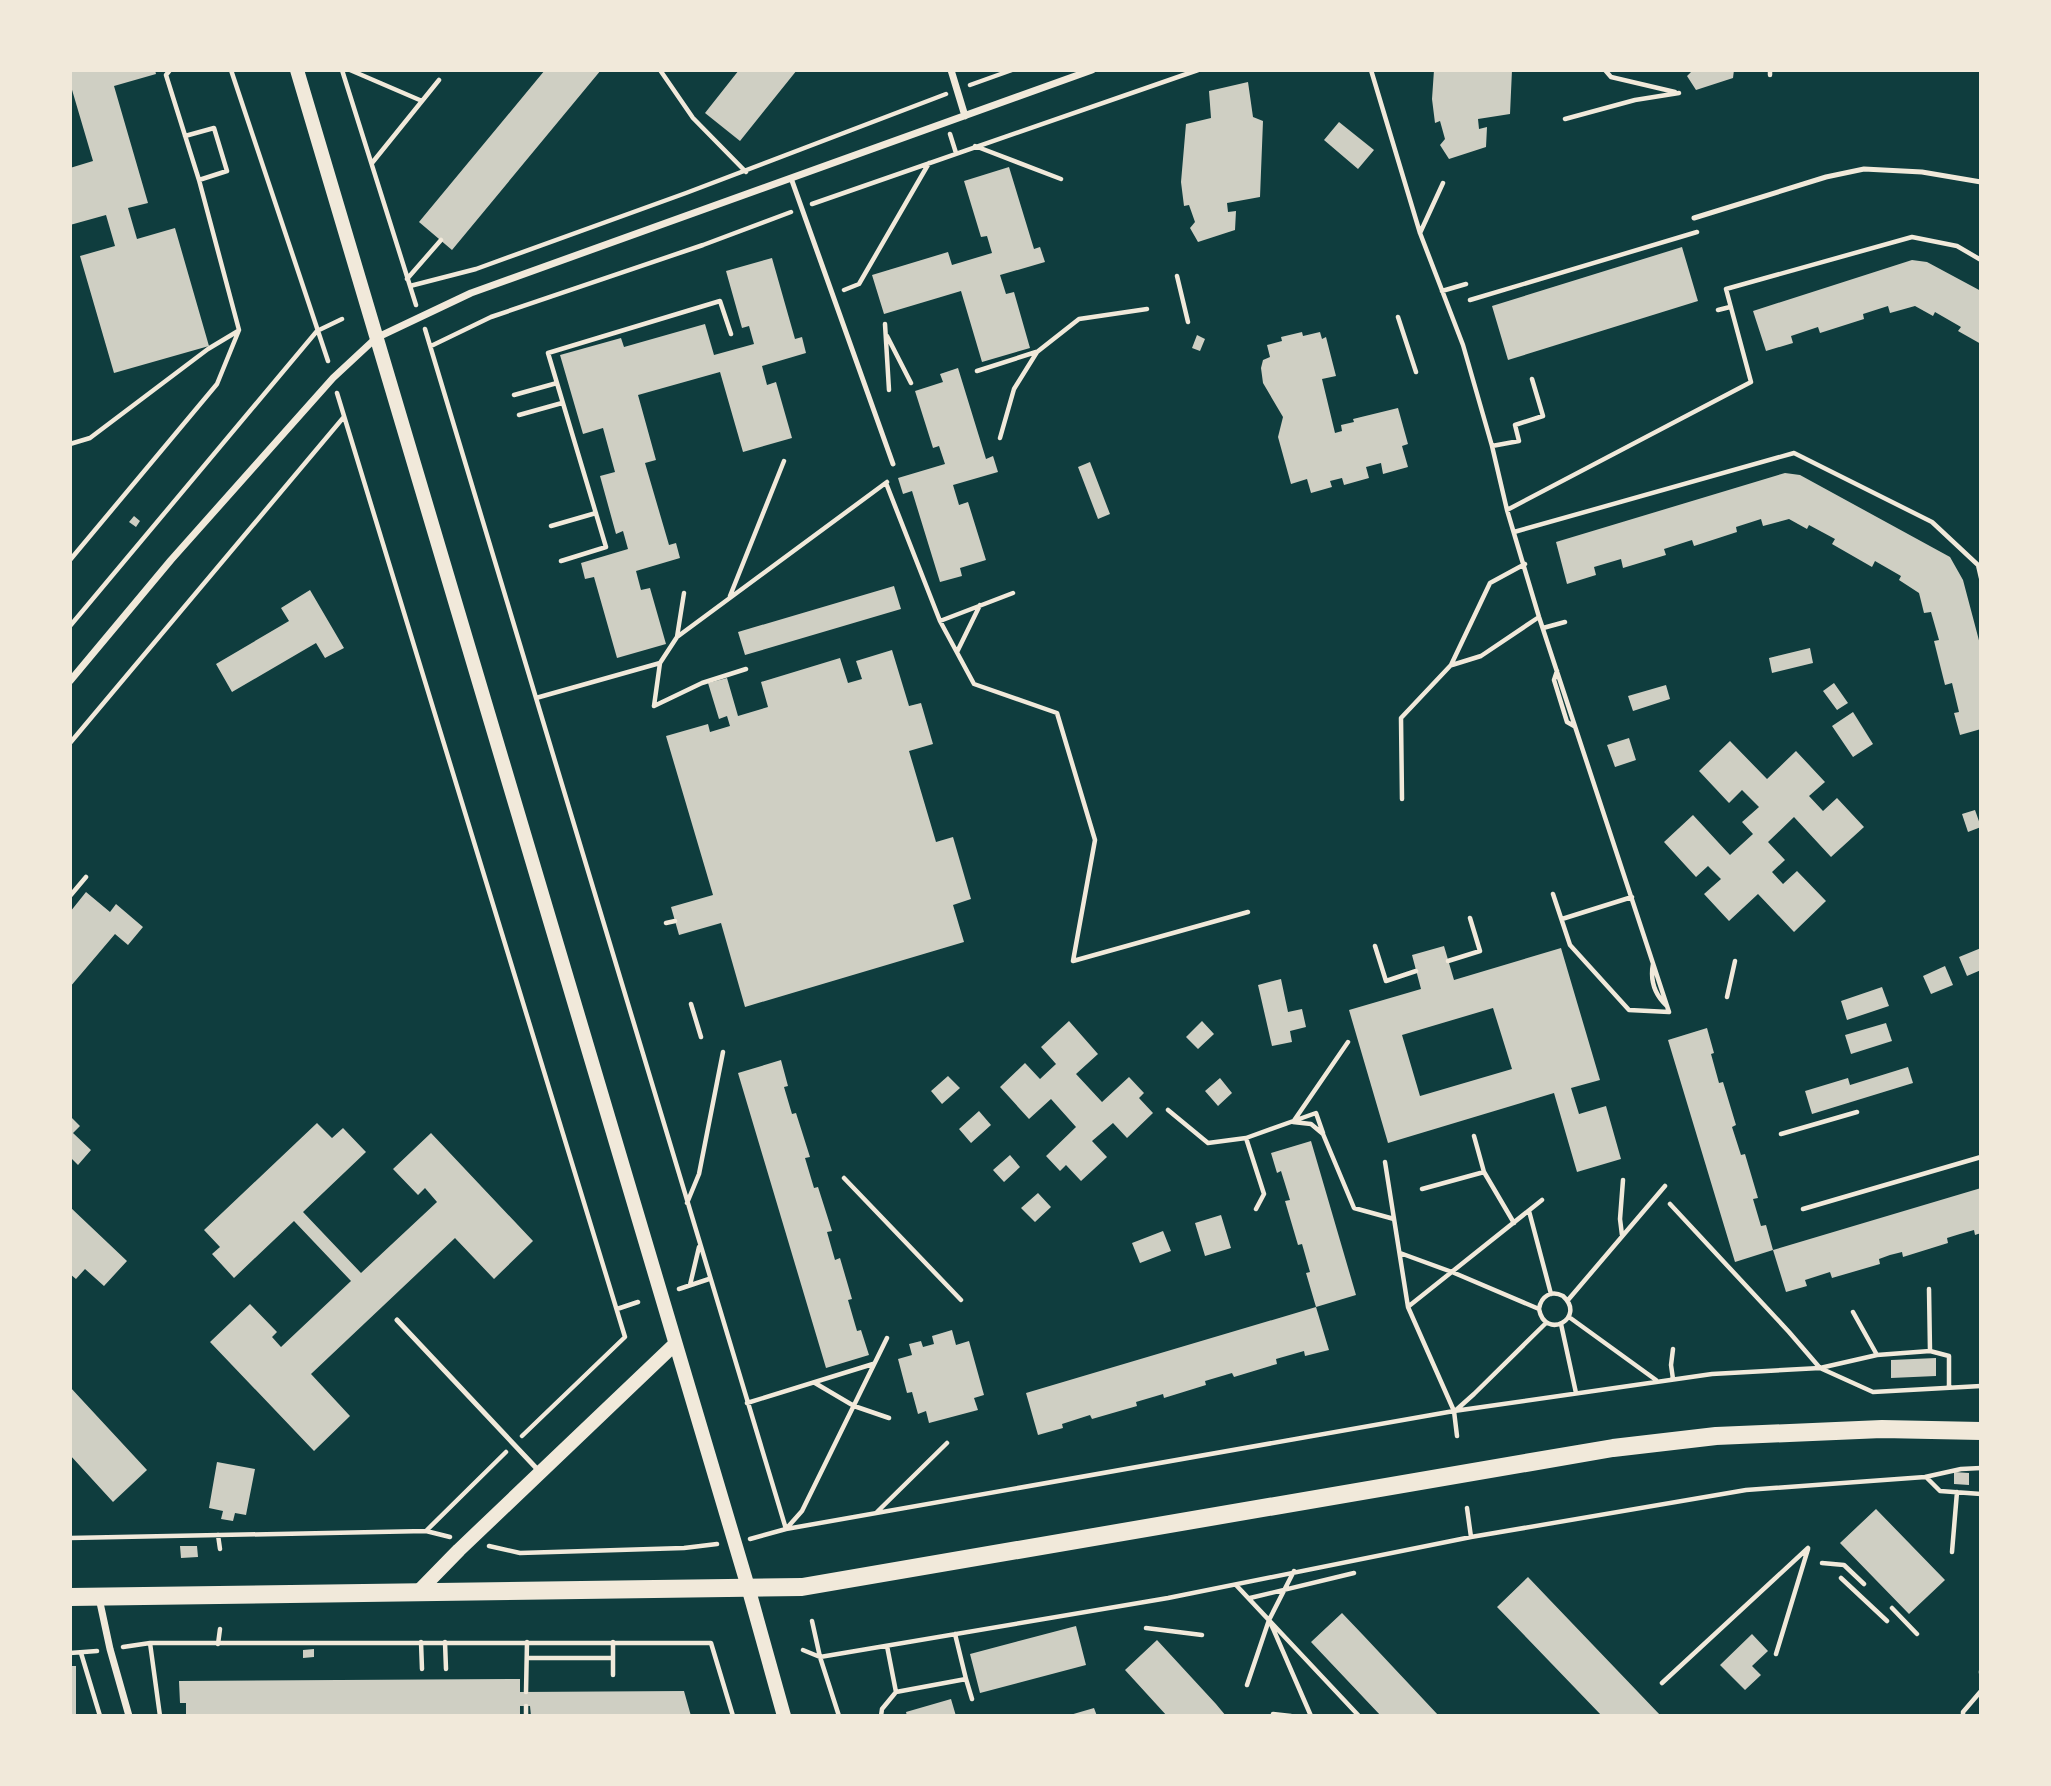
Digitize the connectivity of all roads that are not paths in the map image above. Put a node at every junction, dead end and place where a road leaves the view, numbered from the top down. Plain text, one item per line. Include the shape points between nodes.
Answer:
1 (298, 70) edge
2 (951, 70) edge
3 (1092, 70) edge
4 (965, 116) junction
5 (791, 178) junction
6 (1981, 182) edge
7 (1694, 218) dead end
8 (376, 338) junction
9 (893, 464) road end
10 (70, 681) edge
11 (397, 1320) dead end
12 (676, 1344) junction
13 (1981, 1431) edge
14 (541, 1473) junction
15 (748, 1587) junction
16 (417, 1593) junction
17 (70, 1597) edge
18 (99, 1597) junction
19 (129, 1716) edge
20 (784, 1716) edge

1 - 8 main road
2 - 4 street
3 - 4 street
4 - 5 street
5 - 8 street via 482,289
5 - 9 lane
6 - 7 lane via 1864,169
8 - 10 street via 333,378
8 - 12 main road
11 - 14 lane
12 - 14 main road
12 - 15 main road
13 - 15 main road via 1882,1429 1716,1436 1613,1448 802,1587
14 - 16 main road
15 - 16 main road
15 - 20 main road
16 - 18 main road
17 - 18 main road
18 - 19 street

